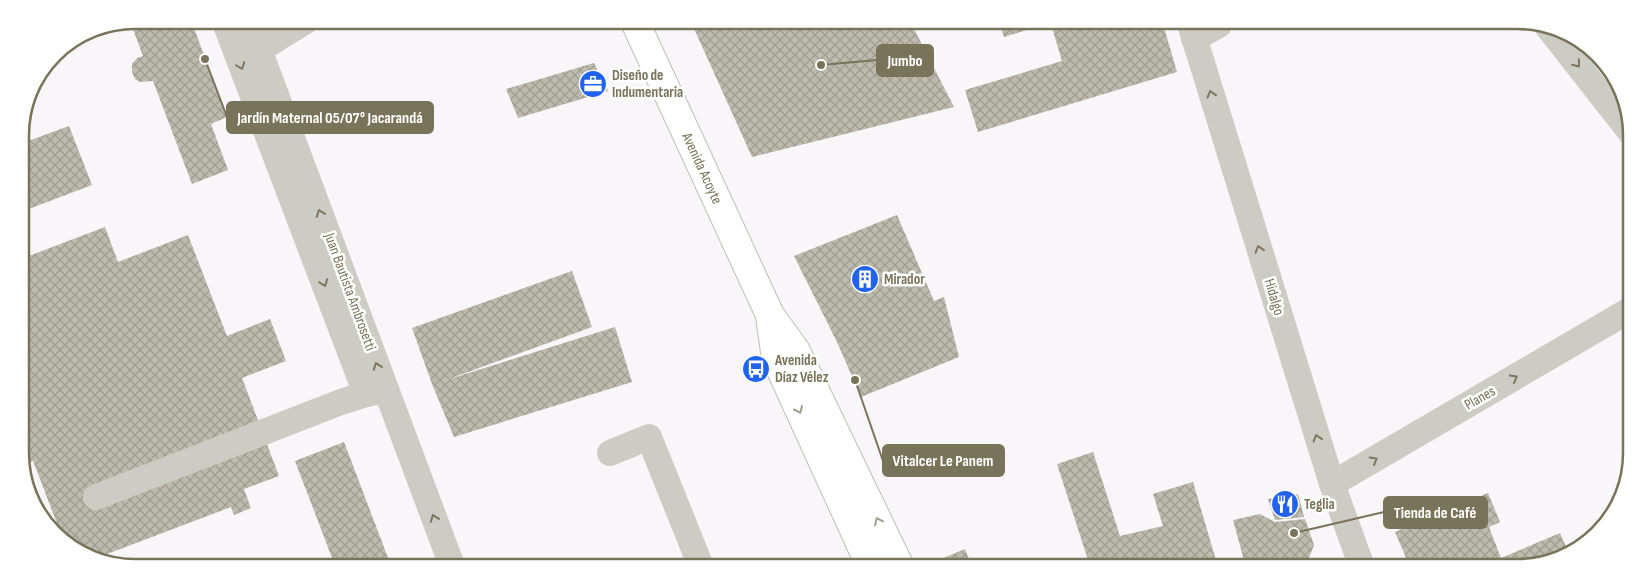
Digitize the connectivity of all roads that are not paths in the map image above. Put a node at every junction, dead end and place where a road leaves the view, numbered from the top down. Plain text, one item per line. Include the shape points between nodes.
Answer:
1 (228, 29) edge
2 (251, 29) edge
3 (293, 29) edge
4 (638, 29) edge
5 (1192, 32) edge
6 (1555, 36) edge
7 (259, 50) junction
8 (1622, 122) edge
9 (1623, 314) edge
10 (770, 315) junction
11 (376, 392) junction
12 (610, 453) dead end
13 (1332, 484) junction
14 (96, 497) dead end
15 (449, 559) edge
16 (698, 559) edge
17 (867, 559) edge
18 (896, 559) edge
19 (1359, 559) edge

1 -> 11 street
2 - 7 street, Juan Bautista Ambrosetti
3 - 7 street
4 - 10 main road, Avenida Acoyte
13 -> 5 street, Hidalgo
6 -> 8 street
11 -> 7 street, Juan Bautista Ambrosetti
13 -> 9 street, Planes
10 -> 17 main road, Avenida Acoyte via 776,359
18 -> 10 main road, Avenida Acoyte via 796,351
11 - 14 street via 341,402
15 -> 11 street, Juan Bautista Ambrosetti
12 - 16 street via 649,437
13 - 19 street, Hidalgo

